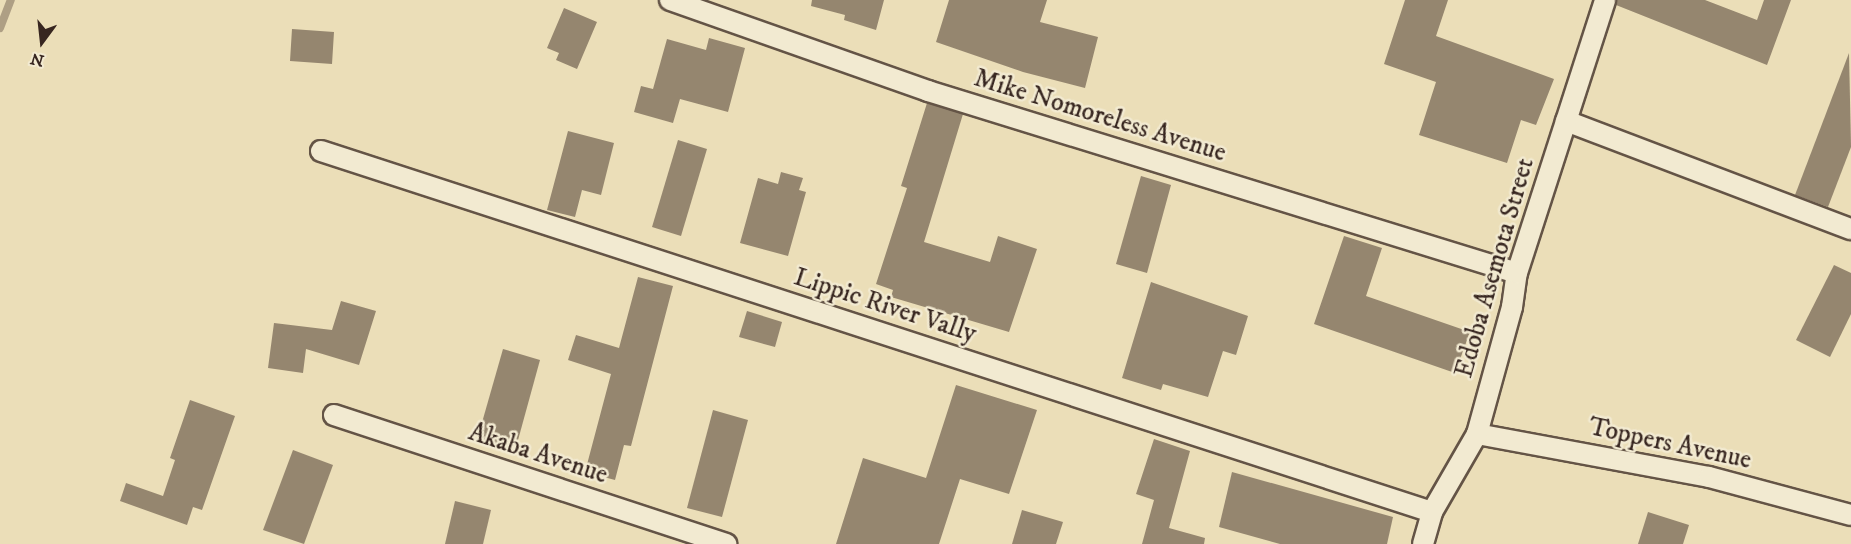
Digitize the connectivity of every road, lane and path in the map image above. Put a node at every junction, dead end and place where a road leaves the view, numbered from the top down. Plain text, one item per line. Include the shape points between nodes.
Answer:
1 (670, 0) edge
2 (1605, 0) edge
3 (1566, 121) junction
4 (321, 151) dead end
5 (1851, 229) edge
6 (1517, 273) junction
7 (334, 415) dead end
8 (1477, 434) junction
9 (1432, 512) junction
10 (1851, 515) edge
11 (726, 544) edge
12 (1423, 544) edge

1 - 6 street, Mike Nomoreless Avenue via 928,92
2 - 3 street, Edoba Asemota Street
3 - 5 street
3 - 6 street, Edoba Asemota Street
4 - 9 street, Lippic River Vally
6 - 8 street, Edoba Asemota Street via 1512,307
7 - 11 street, Akaba Avenue
8 - 9 street, Edoba Asemota Street
8 - 10 street, Toppers Avenue via 1709,477
9 - 12 street, Edoba Asemota Street

